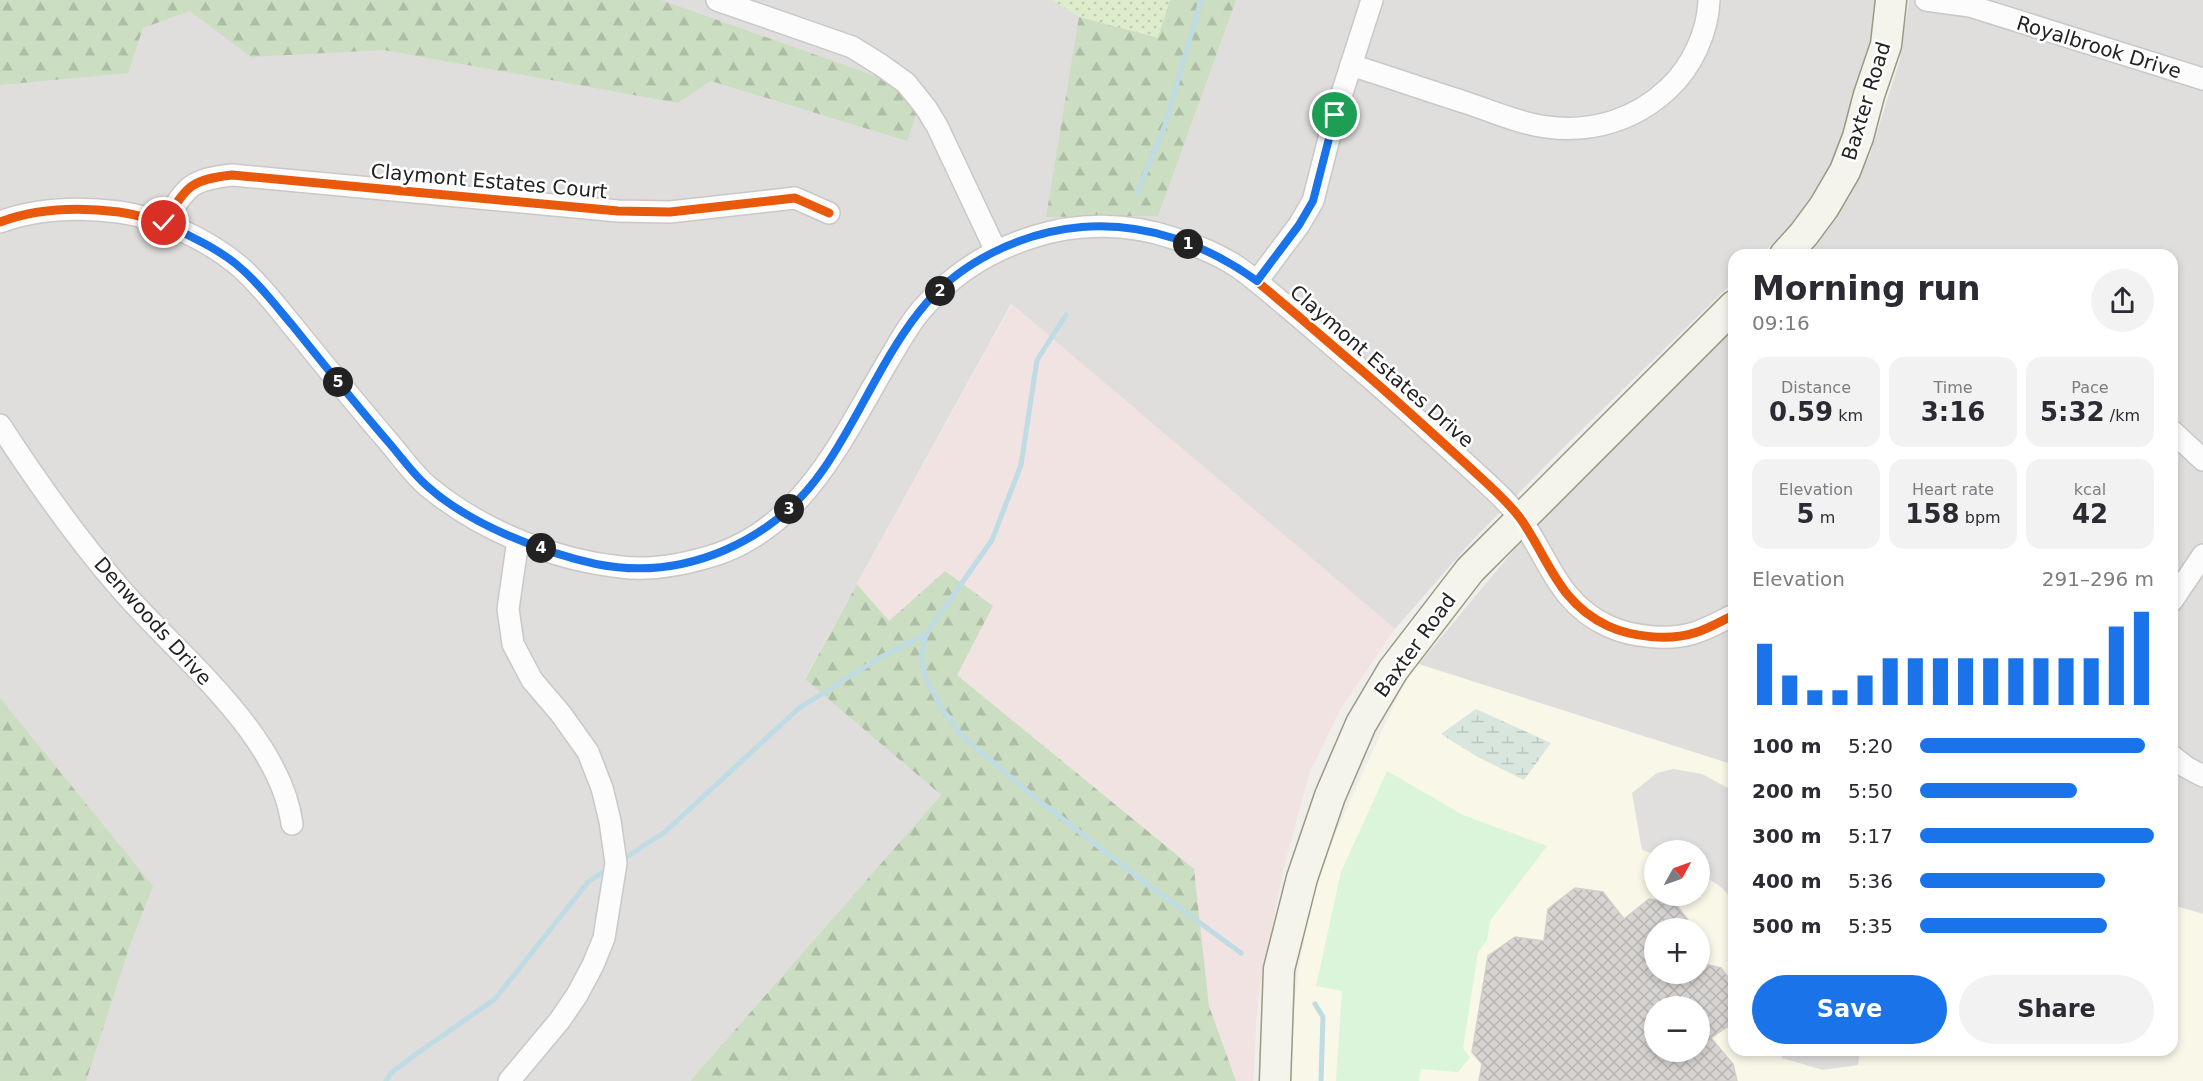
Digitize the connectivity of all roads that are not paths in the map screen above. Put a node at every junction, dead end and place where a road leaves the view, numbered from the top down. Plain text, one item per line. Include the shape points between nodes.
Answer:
1 (717, 0) edge
2 (1372, 0) edge
3 (1709, 0) edge
4 (1892, 0) edge
5 (1926, 0) edge
6 (1351, 65) junction
7 (2203, 79) edge
8 (829, 213) dead end
9 (0, 222) edge
10 (164, 223) junction
11 (1790, 249) edge
12 (996, 251) junction
13 (1257, 281) junction
14 (1728, 312) edge
15 (0, 425) edge
16 (2178, 437) edge
17 (2203, 460) edge
18 (1520, 518) junction
19 (518, 540) junction
20 (2203, 555) edge
21 (2178, 592) edge
22 (1728, 618) edge
23 (2178, 761) edge
24 (2203, 776) edge
25 (291, 824) dead end
26 (509, 1081) edge
27 (1275, 1081) edge

1 - 12 street via 852,47 906,83 937,126
2 - 6 street
3 - 6 street via 1701,39 1675,83 1633,115 1582,129 1545,127
4 - 11 main road, Baxter Road via 1886,45 1845,171 1824,207
5 - 7 street, Royalbrook Drive via 1970,6
6 - 13 street via 1313,201
8 - 10 street, Claymont Estates Court via 795,198 670,212 618,211 232,175 192,184
9 - 10 street, Claymont Estates Drive via 58,209 132,214
10 - 19 street, Claymont Estates Drive via 237,265 264,291 426,486
12 - 13 street, Claymont Estates Drive via 1066,229 1140,229 1174,238 1231,262
12 - 19 street, Claymont Estates Drive via 962,272 921,309 821,473 808,490 760,532 730,549 661,567 627,568 579,559
13 - 18 street, Claymont Estates Drive via 1439,439
14 - 18 main road, Baxter Road
15 - 25 street, Denwoods Drive via 61,516 120,588 245,724 274,770 289,803
16 - 17 street
18 - 22 street, Claymont Estates Drive via 1567,596 1612,629 1653,637 1690,634
18 - 27 main road, Baxter Road via 1433,616 1393,670 1358,728 1302,879 1279,969
19 - 26 street via 508,609 513,644 532,680 588,752 602,788 616,863 604,938 593,965 560,1020
20 - 21 street
23 - 24 street

